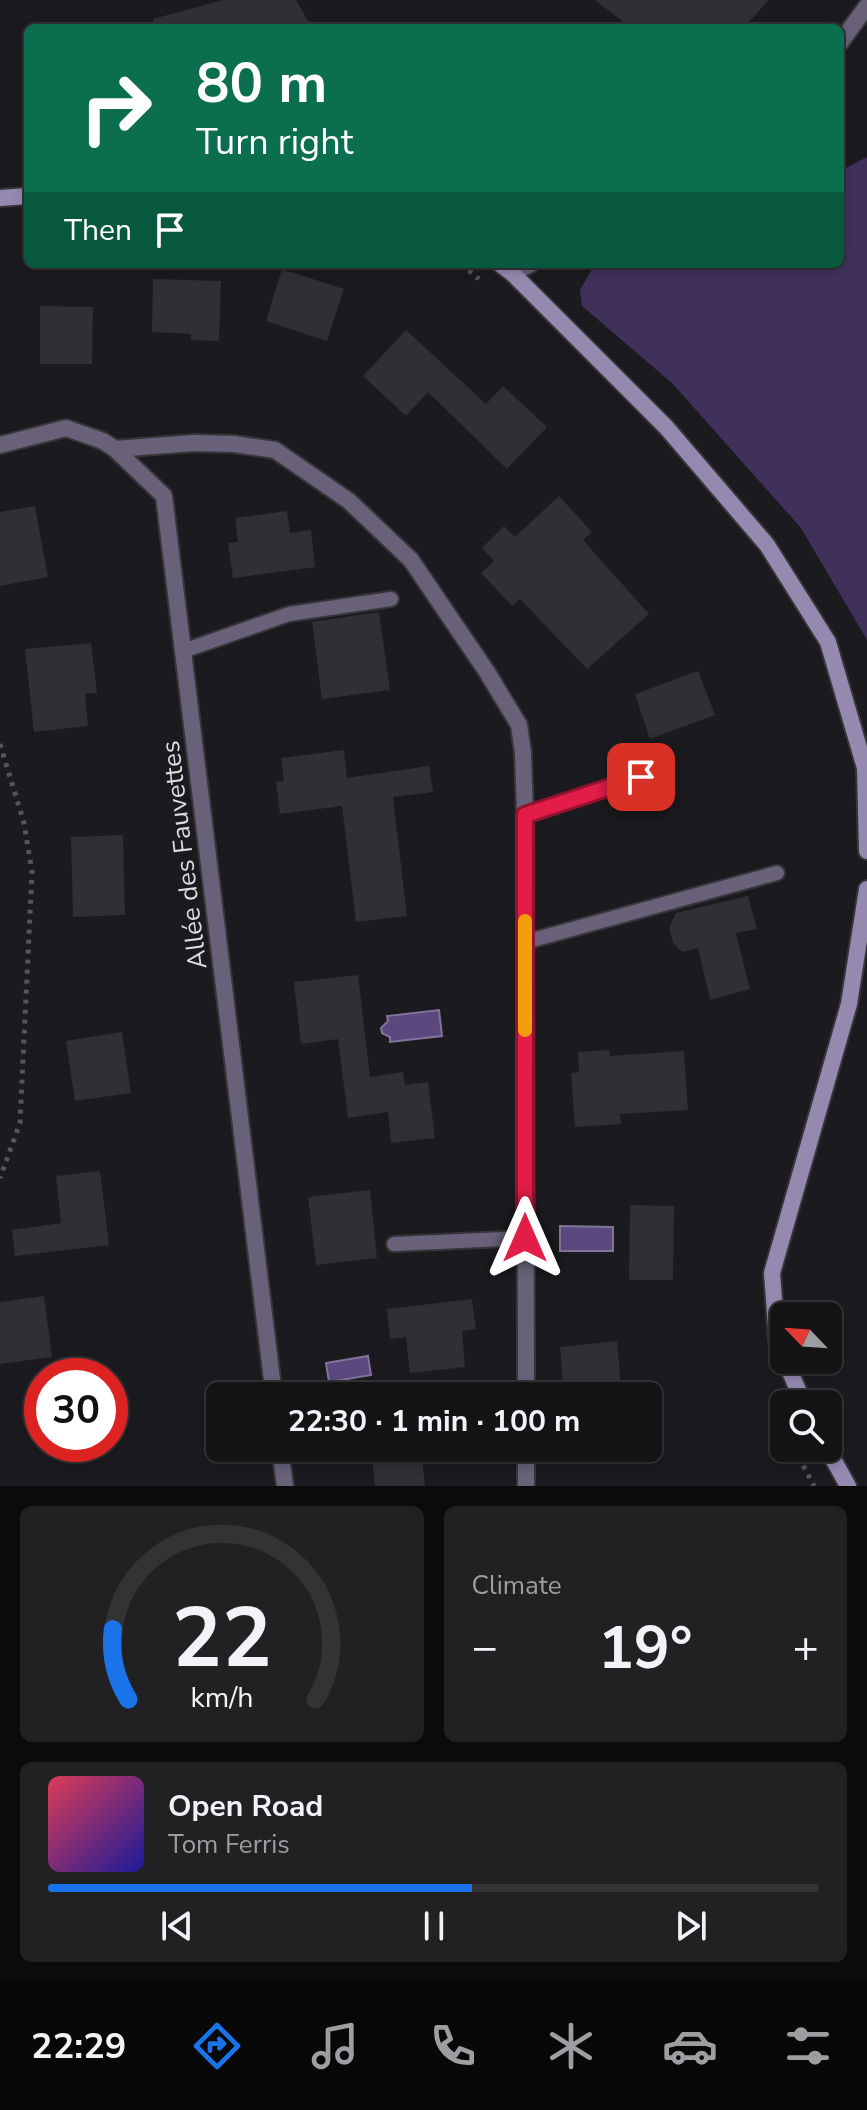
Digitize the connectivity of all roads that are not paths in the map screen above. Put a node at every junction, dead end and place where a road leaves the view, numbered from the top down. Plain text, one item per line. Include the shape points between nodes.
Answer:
1 (867, 6) edge
2 (844, 38) edge
3 (24, 196) edge
4 (0, 198) edge
5 (506, 269) edge
6 (0, 445) edge
7 (115, 449) junction
8 (391, 599) dead end
9 (183, 651) junction
10 (641, 777) dead end
11 (525, 815) junction
12 (867, 851) edge
13 (777, 873) dead end
14 (867, 889) edge
15 (525, 942) junction
16 (525, 1238) junction
17 (394, 1244) dead end
18 (774, 1302) edge
19 (272, 1382) edge
20 (526, 1382) edge
21 (282, 1462) edge
22 (526, 1462) edge
23 (835, 1462) edge
24 (285, 1486) edge
25 (526, 1486) edge
26 (848, 1486) edge

1 - 2 street
3 - 4 main road
5 - 12 main road via 666,427 767,545 828,642 865,768
6 - 7 street, Allée des Fauvettes via 66,428
7 - 9 street, Allée des Fauvettes via 164,496
7 - 11 street via 194,443 275,450 349,501 411,560 519,725
8 - 9 lane via 289,614
9 - 19 street, Allée des Fauvettes
10 - 11 lane
11 - 15 street
13 - 15 lane
14 - 18 main road via 849,1004 772,1273
15 - 16 street
16 - 17 lane
16 - 20 street
21 - 24 street
22 - 25 street
23 - 26 main road

